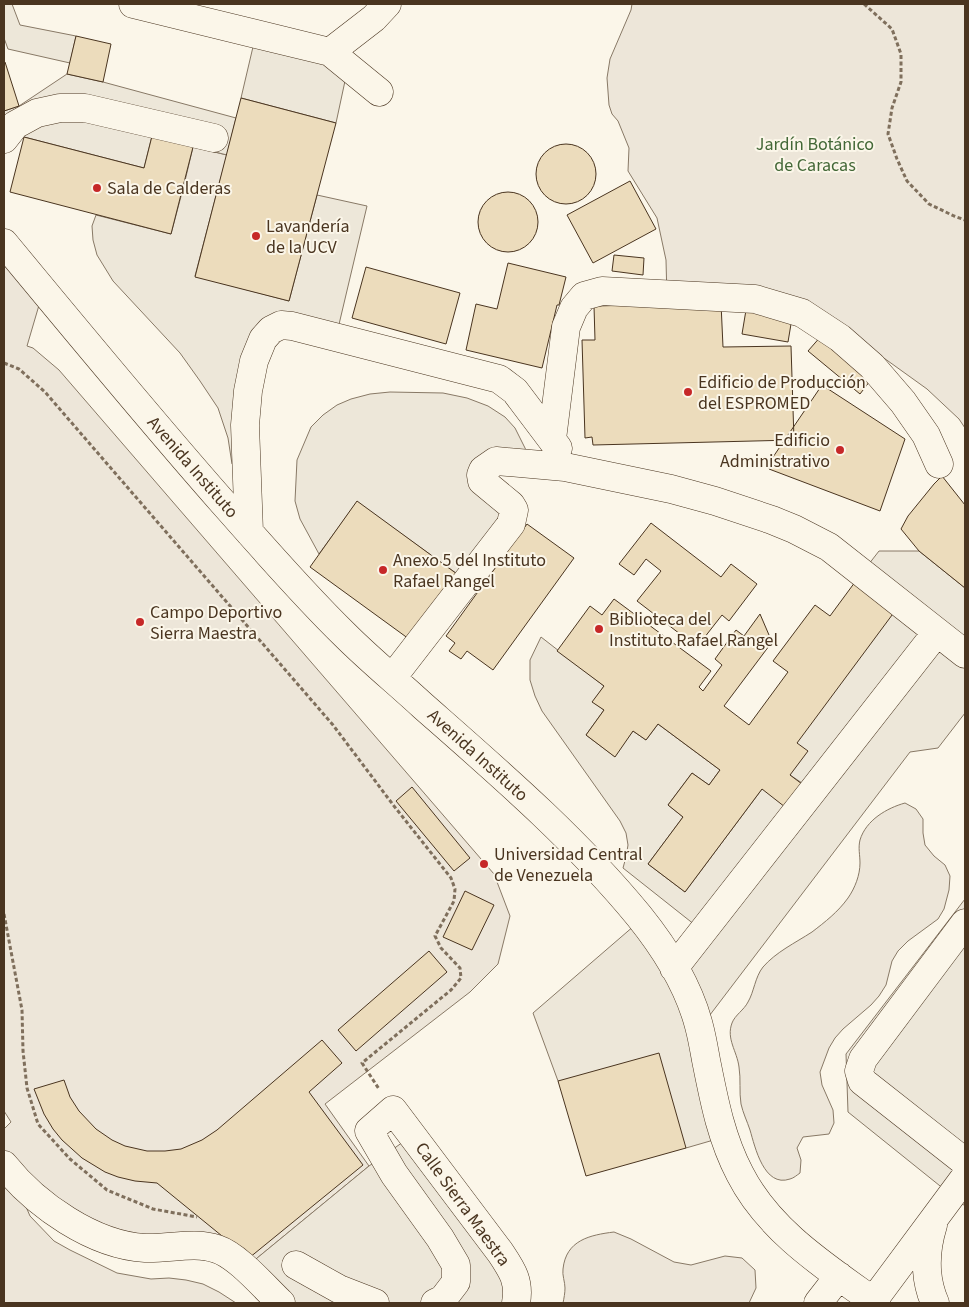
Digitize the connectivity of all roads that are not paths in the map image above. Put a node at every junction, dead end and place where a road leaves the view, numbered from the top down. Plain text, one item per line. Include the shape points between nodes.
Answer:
1 (133, 4) edge
2 (386, 4) edge
3 (330, 52) junction
4 (379, 92) dead end
5 (214, 138) dead end
6 (4, 139) edge
7 (4, 243) edge
8 (552, 439) junction
9 (939, 464) dead end
10 (574, 469) junction
11 (249, 532) junction
12 (937, 632) junction
13 (965, 654) edge
14 (392, 678) junction
15 (965, 923) edge
16 (674, 968) junction
17 (965, 1162) edge
18 (4, 1166) edge
19 (965, 1177) edge
20 (943, 1206) junction
21 (296, 1265) dead end
22 (839, 1276) junction
23 (874, 1302) edge
24 (280, 1303) edge
25 (375, 1303) edge
26 (435, 1303) edge
27 (516, 1303) edge
28 (818, 1303) edge
29 (935, 1303) edge

1 - 3 lane
2 - 3 lane via 374,18
3 - 4 lane
5 - 6 lane via 85,108 60,108 37,113 14,125
7 - 11 lane, Avenida Instituto
8 - 9 lane via 566,327 574,308 584,296 602,291 755,299 802,313 840,338 872,366 926,435
8 - 10 lane
8 - 11 lane via 515,391 499,379 281,325 263,339 248,390 245,425
10 - 12 lane via 715,501 794,529 829,547
10 - 14 lane via 496,461 483,470 482,481 514,510 511,524
11 - 14 lane, Avenida Instituto via 340,631
12 - 13 lane
12 - 16 lane
14 - 16 lane, Avenida Instituto via 578,848 642,919
15 - 17 lane via 863,1058 859,1071 862,1081
16 - 22 lane, Avenida Instituto via 699,1025 722,1133 741,1176 762,1209 779,1228
18 - 24 lane via 45,1206 78,1227 115,1243 145,1248 200,1245 219,1249 233,1257
19 - 20 lane
20 - 23 lane
20 - 29 lane via 927,1251 928,1282
21 - 25 lane via 339,1289
22 - 23 lane, Avenida Instituto
22 - 28 lane
26 - 27 lane, Calle Sierra Maestra via 443,1299 456,1282 456,1265 368,1131 393,1110 508,1264 516,1280

